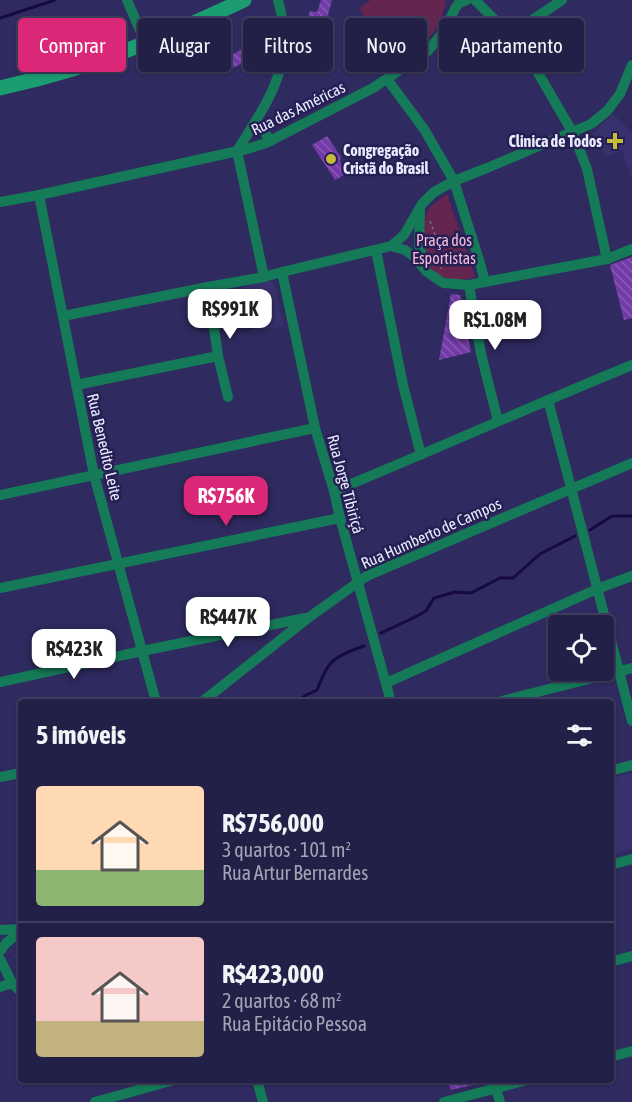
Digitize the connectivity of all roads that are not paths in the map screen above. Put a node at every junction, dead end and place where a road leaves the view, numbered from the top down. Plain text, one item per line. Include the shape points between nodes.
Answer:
1 (127, 0) edge
2 (244, 0) edge
3 (278, 0) edge
4 (453, 0) edge
5 (467, 0) edge
6 (475, 0) edge
7 (562, 0) edge
8 (204, 18) edge
9 (449, 18) edge
10 (451, 18) edge
11 (493, 18) edge
12 (535, 18) edge
13 (138, 25) edge
14 (439, 37) edge
15 (138, 47) edge
16 (632, 65) edge
17 (537, 72) edge
18 (387, 79) junction
19 (0, 88) edge
20 (257, 119) junction
21 (573, 133) junction
22 (271, 141) junction
23 (237, 151) junction
24 (454, 181) junction
25 (39, 195) junction
26 (0, 202) edge
27 (421, 206) junction
28 (391, 246) junction
29 (632, 249) edge
30 (376, 250) junction
31 (607, 259) junction
32 (282, 272) junction
33 (427, 272) junction
34 (264, 277) junction
35 (485, 282) junction
36 (469, 285) junction
37 (208, 287) junction
38 (63, 316) junction
39 (218, 356) junction
40 (632, 365) edge
41 (76, 385) junction
42 (228, 397) dead end
43 (548, 400) junction
44 (498, 421) junction
45 (315, 428) junction
46 (421, 455) junction
47 (632, 463) edge
48 (94, 475) junction
49 (570, 489) junction
50 (334, 491) junction
51 (0, 495) edge
52 (340, 518) junction
53 (118, 563) junction
54 (632, 576) edge
55 (358, 582) junction
56 (0, 588) edge
57 (597, 589) junction
58 (308, 618) junction
59 (142, 651) junction
60 (632, 668) edge
61 (619, 672) junction
62 (0, 682) edge
63 (386, 683) junction
64 (155, 699) edge
65 (206, 699) edge
66 (390, 699) edge
67 (510, 699) edge
68 (632, 721) edge
69 (632, 765) edge
70 (614, 770) edge
71 (18, 773) edge
72 (0, 777) edge
73 (632, 859) edge
74 (614, 864) edge
75 (0, 930) edge
76 (18, 930) edge
77 (18, 933) edge
78 (0, 951) edge
79 (632, 956) edge
80 (0, 959) edge
81 (614, 961) edge
82 (12, 983) junction
83 (0, 987) edge
84 (18, 989) edge
85 (632, 1051) edge
86 (614, 1056) edge
87 (163, 1083) edge
88 (258, 1083) edge
89 (495, 1084) edge
90 (95, 1102) edge
91 (263, 1102) edge
92 (444, 1102) edge
93 (500, 1102) edge

1 - 13 street
2 - 8 street
3 - 20 street via 284,31 282,61 275,87
4 - 9 street
5 - 10 street, Rua das Américas via 459,3
6 - 11 street
7 - 12 street
14 - 18 street, Rua das Américas via 428,51
15 - 19 street
16 - 21 street via 620,94 607,111
17 - 21 street
18 - 22 street, Rua das Américas
18 - 24 street via 424,129
20 - 22 street
20 - 23 street
21 - 24 street
21 - 31 street via 587,169
22 - 23 street, Rua das Américas
23 - 25 street, Rua das Américas
23 - 34 street
24 - 27 street via 434,192
24 - 35 street
25 - 26 street, Rua das Américas
25 - 38 street, Rua Benedito Leite
27 - 28 street via 404,235
27 - 33 street via 419,245
28 - 30 street
28 - 33 street via 412,255
29 - 31 street
30 - 32 street
30 - 46 street
31 - 35 street
32 - 34 street
32 - 45 street, Rua Jorge Tibiriçá
33 - 36 street via 443,283
34 - 37 street
35 - 36 street
36 - 44 street
37 - 38 street
37 - 39 street
38 - 41 street, Rua Benedito Leite
39 - 41 street
39 - 42 street
40 - 43 street
41 - 48 street, Rua Benedito Leite
43 - 44 street
43 - 49 street
44 - 46 street
45 - 48 street
45 - 50 street, Rua Jorge Tibiriçá
46 - 50 street
47 - 49 street, Rua Humberto de Campos
48 - 51 street
48 - 53 street, Rua Benedito Leite
49 - 55 street, Rua Humberto de Campos
49 - 57 street
50 - 52 street, Rua Jorge Tibiriçá
52 - 53 street
52 - 55 street, Rua Jorge Tibiriçá
53 - 56 street
53 - 59 street, Rua Benedito Leite
54 - 57 street
55 - 58 street, Rua Humberto de Campos
55 - 63 street, Rua Jorge Tibiriçá
57 - 61 street
57 - 63 street
58 - 59 street
58 - 65 street, Rua Humberto de Campos
59 - 62 street
59 - 64 street, Rua Benedito Leite
60 - 61 street
61 - 67 street
61 - 68 street
63 - 66 street, Rua Jorge Tibiriçá
69 - 70 street
71 - 72 street
73 - 74 street
75 - 76 street
77 - 78 street
79 - 81 street
80 - 82 street
82 - 83 street
82 - 84 street
85 - 86 street
87 - 90 street
88 - 91 street
89 - 92 street
89 - 93 street

